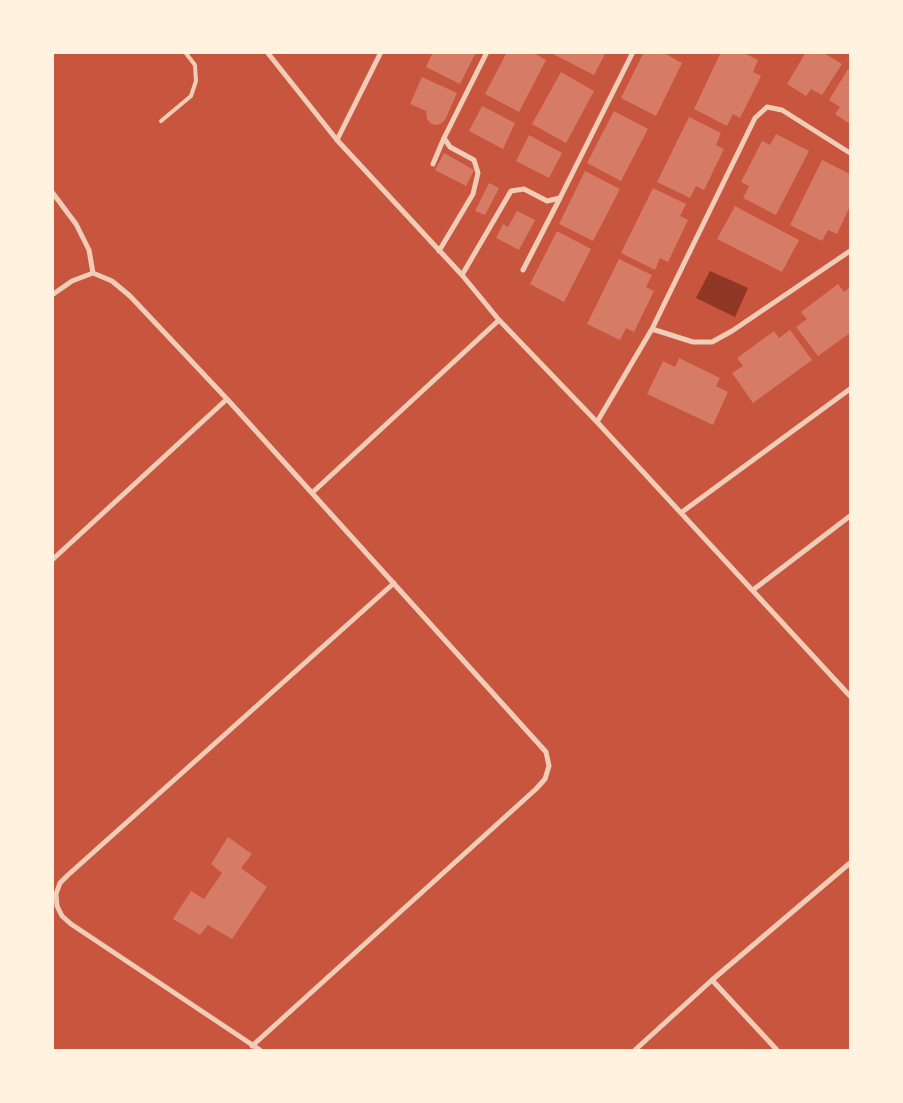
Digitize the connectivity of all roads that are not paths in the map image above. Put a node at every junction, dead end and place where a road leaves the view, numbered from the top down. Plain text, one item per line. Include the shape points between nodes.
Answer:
1 (185, 52) edge
2 (267, 52) edge
3 (381, 52) edge
4 (487, 52) edge
5 (632, 52) edge
6 (161, 121) dead end
7 (444, 138) junction
8 (337, 140) junction
9 (850, 153) edge
10 (433, 164) dead end
11 (52, 192) edge
12 (560, 198) junction
13 (439, 251) junction
14 (850, 251) edge
15 (522, 270) dead end
16 (93, 273) junction
17 (462, 275) junction
18 (52, 295) edge
19 (499, 320) junction
20 (652, 329) junction
21 (850, 389) edge
22 (227, 399) junction
23 (597, 422) junction
24 (313, 492) junction
25 (682, 512) junction
26 (850, 516) edge
27 (52, 560) edge
28 (394, 583) junction
29 (753, 590) junction
30 (850, 696) edge
31 (850, 863) edge
32 (712, 980) junction
33 (252, 1046) junction
34 (260, 1050) edge
35 (635, 1050) edge
36 (777, 1050) edge

1 - 6 lane via 195,65 196,81 190,96
2 - 8 street
3 - 8 street
4 - 7 street
5 - 12 street
7 - 10 street
7 - 13 street via 450,147 474,160 478,173 473,194
8 - 13 street
9 - 20 street via 782,110 767,107 755,118
11 - 16 street via 76,224 89,250
12 - 15 street
12 - 17 street via 547,201 524,190 511,191
13 - 17 street
14 - 20 street via 712,342 693,342
16 - 18 street via 72,281
16 - 22 street via 112,281 130,296
17 - 19 street
19 - 23 street
19 - 24 street
20 - 23 street
21 - 25 street
22 - 24 street
22 - 27 street
23 - 25 street
24 - 28 street
25 - 29 street
26 - 29 street
28 - 33 street via 546,752 549,766 545,779 529,795
28 - 33 street via 68,874 56,894 57,906 71,924
29 - 30 street
31 - 32 street
32 - 35 street
32 - 36 street
33 - 34 street

